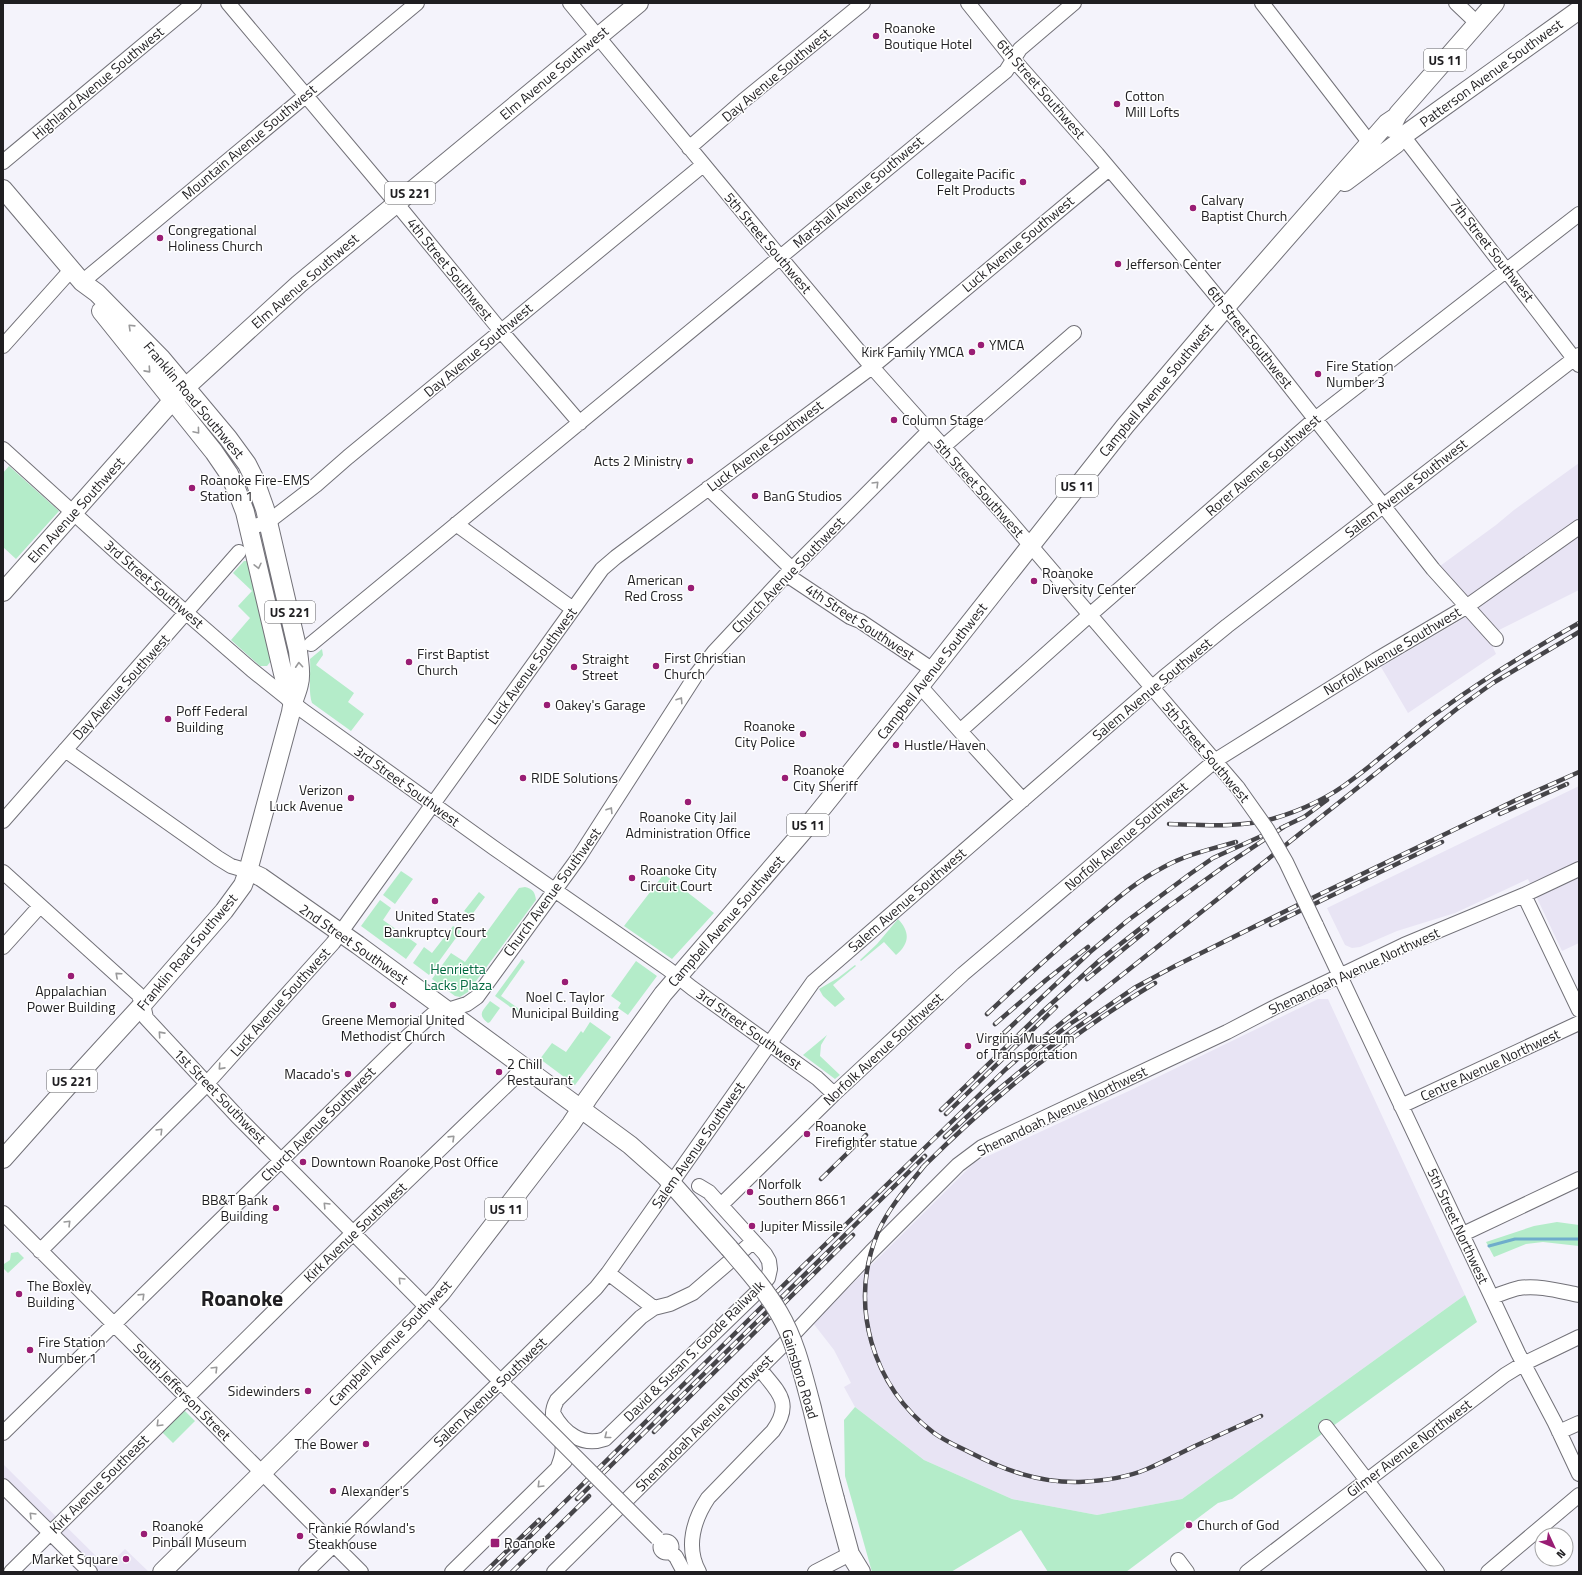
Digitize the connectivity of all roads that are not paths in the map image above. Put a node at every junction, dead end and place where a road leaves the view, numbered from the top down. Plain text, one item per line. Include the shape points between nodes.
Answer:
1 (194, 3) edge
2 (228, 3) edge
3 (417, 3) edge
4 (570, 3) edge
5 (638, 3) edge
6 (863, 3) edge
7 (968, 3) edge
8 (1074, 3) edge
9 (1262, 3) edge
10 (1456, 3) edge
11 (1495, 3) edge
12 (403, 8) edge
13 (1578, 14) edge
14 (1477, 24) junction
15 (598, 37) junction
16 (1013, 59) junction
17 (305, 96) junction
18 (1403, 136) junction
19 (1378, 146) junction
20 (689, 148) junction
21 (3, 162) edge
22 (703, 165) junction
23 (1110, 169) junction
24 (3, 189) edge
25 (397, 203) junction
26 (1579, 214) edge
27 (780, 257) junction
28 (1506, 270) junction
29 (76, 276) junction
30 (1226, 307) junction
31 (501, 331) junction
32 (1074, 333) dead end
33 (3, 346) edge
34 (1577, 359) edge
35 (872, 367) junction
36 (186, 387) junction
37 (173, 400) junction
38 (1315, 419) junction
39 (580, 423) junction
40 (929, 431) junction
41 (943, 447) junction
42 (3, 449) edge
43 (708, 488) junction
44 (1383, 506) junction
45 (73, 513) junction
46 (268, 522) junction
47 (456, 524) junction
48 (1579, 527) edge
49 (249, 528) junction
50 (1030, 546) junction
51 (239, 552) dead end
52 (789, 572) junction
53 (3, 592) edge
54 (1466, 607) junction
55 (573, 609) junction
56 (186, 613) junction
57 (1090, 616) junction
58 (1496, 639) dead end
59 (311, 644) dead end
60 (933, 670) junction
61 (920, 686) junction
62 (1152, 687) junction
63 (292, 702) junction
64 (960, 731) junction
65 (65, 750) junction
66 (1216, 760) junction
67 (1023, 800) junction
68 (433, 805) junction
69 (3, 821) edge
70 (1579, 869) edge
71 (248, 871) junction
72 (3, 872) edge
73 (555, 891) junction
74 (1524, 895) junction
75 (40, 906) junction
76 (340, 933) junction
77 (3, 947) edge
78 (677, 976) junction
79 (1340, 976) junction
80 (144, 1004) junction
81 (447, 1010) junction
82 (1579, 1010) edge
83 (1579, 1024) edge
84 (769, 1044) junction
85 (523, 1067) junction
86 (206, 1084) junction
87 (834, 1094) junction
88 (1402, 1106) junction
89 (581, 1108) junction
90 (3, 1159) edge
91 (281, 1160) junction
92 (1579, 1179) edge
93 (671, 1183) junction
94 (699, 1186) dead end
95 (721, 1205) junction
96 (3, 1213) edge
97 (353, 1233) junction
98 (1463, 1234) junction
99 (757, 1245) junction
100 (40, 1251) junction
101 (608, 1273) junction
102 (1579, 1295) edge
103 (1492, 1297) junction
104 (428, 1308) junction
105 (654, 1308) junction
106 (114, 1324) junction
107 (1579, 1337) edge
108 (1523, 1364) junction
109 (759, 1368) junction
110 (504, 1385) junction
111 (187, 1396) junction
112 (553, 1413) junction
113 (1579, 1423) edge
114 (1326, 1427) dead end
115 (1560, 1432) junction
116 (3, 1433) edge
117 (591, 1442) junction
118 (558, 1467) junction
119 (262, 1472) junction
120 (1579, 1474) edge
121 (1366, 1480) junction
122 (3, 1486) edge
123 (1579, 1494) edge
124 (50, 1533) junction
125 (334, 1545) junction
126 (850, 1554) junction
127 (1178, 1560) dead end
128 (697, 1571) edge
129 (11, 1572) edge
130 (90, 1572) edge
131 (162, 1572) edge
132 (306, 1572) edge
133 (361, 1572) edge
134 (452, 1572) edge
135 (554, 1572) edge
136 (684, 1572) edge
137 (815, 1572) edge
138 (850, 1572) edge
139 (862, 1572) edge
140 (1187, 1572) edge
141 (1247, 1572) edge
142 (1437, 1572) edge
143 (1488, 1572) edge

1 - 21 street, Highland Avenue Southwest
2 - 17 street, 4th Street Southwest
3 - 12 street, Mountain Avenue Southwest
4 - 15 street, 5th Street Southwest
5 - 15 main road, Elm Avenue Southwest / US 221
6 - 20 street, Day Avenue Southwest
7 - 16 street, 6th Street Southwest
8 - 16 street, Marshall Avenue Southwest via 1020,49
9 - 19 street
10 - 14 street
11 - 14 main road, Campbell Avenue Southwest / US 11
12 - 17 street, Mountain Avenue Southwest
13 - 18 main road, Patterson Avenue Southwest
14 - 19 main road, Campbell Avenue Southwest / US 11 via 1396,117
15 - 20 street, 5th Street Southwest
15 - 25 main road, Elm Avenue Southwest / US 221
16 - 23 street, 6th Street Southwest
16 - 27 street, Marshall Avenue Southwest via 1006,71
17 - 25 street, 4th Street Southwest
17 - 29 street, Mountain Avenue Southwest
18 - 19 main road, Patterson Avenue Southwest
18 - 28 street, 7th Street Southwest
19 - 30 main road, Campbell Avenue Southwest / US 11 via 1335,182
20 - 22 street, 5th Street Southwest
22 - 27 street, 5th Street Southwest
22 - 31 street, Day Avenue Southwest
23 - 30 street, 6th Street Southwest
23 - 35 street, Luck Avenue Southwest
24 - 29 main road, Franklin Road Southwest
25 - 31 street, 4th Street Southwest
25 - 36 main road, Elm Avenue Southwest / US 221 via 299,284
26 - 28 street, Rorer Avenue Southwest
27 - 35 street, 5th Street Southwest
27 - 39 street, Marshall Avenue Southwest
28 - 34 street, 7th Street Southwest
28 - 38 street, Rorer Avenue Southwest
29 - 33 street, Mountain Avenue Southwest
36 -> 29 main road, Franklin Road Southwest via 134,330
29 -> 37 main road, Franklin Road Southwest via 91,300
30 - 38 street, 6th Street Southwest
30 - 50 main road, Campbell Avenue Southwest / US 11 via 1125,426
31 - 39 street, 4th Street Southwest
31 - 46 street, Day Avenue Southwest
32 - 41 street
34 - 44 street, Salem Avenue Southwest
35 - 40 street, 5th Street Southwest
35 - 43 street, Luck Avenue Southwest
36 - 37 main road, Elm Avenue Southwest / US 221
36 - 46 main road, Franklin Road Southwest / US 221 via 246,464 254,478
37 - 45 main road, Elm Avenue Southwest
37 -> 49 main road, Franklin Road Southwest / US 221 via 229,474
38 - 44 street, 6th Street Southwest
38 - 57 street, Rorer Avenue Southwest
39 - 47 street, Marshall Avenue Southwest
40 - 41 street, 5th Street Southwest
52 -> 40 street, Church Avenue Southwest
41 - 50 street, 5th Street Southwest
42 - 45 street, 3rd Street Southwest
43 - 52 street, 4th Street Southwest
43 - 55 street, Luck Avenue Southwest via 602,569
44 - 54 street, 6th Street Southwest
44 - 62 street, Salem Avenue Southwest
45 - 53 main road, Elm Avenue Southwest
45 - 56 street, 3rd Street Southwest
46 - 49 street, Day Avenue Southwest
63 -> 46 main road, Franklin Road Southwest / US 221 via 300,683 298,651
47 - 55 street
47 - 59 street, Marshall Avenue Southwest
48 - 54 street, Norfolk Avenue Southwest
49 -> 63 main road, Franklin Road Southwest / US 221 via 284,682
50 - 57 street, 5th Street Southwest
50 - 60 main road, Campbell Avenue Southwest / US 11
51 - 56 street, Day Avenue Southwest
52 - 60 street, 4th Street Southwest via 850,617 860,621
73 -> 52 street, Church Avenue Southwest via 605,819 696,675 714,652
54 - 58 street, 6th Street Southwest
54 - 66 street, Norfolk Avenue Southwest
55 - 68 street, Luck Avenue Southwest
56 - 63 street, 3rd Street Southwest
56 - 65 street, Day Avenue Southwest
57 - 62 street, 5th Street Southwest
57 - 64 street, Rorer Avenue Southwest
60 - 61 main road, Campbell Avenue Southwest / US 11
61 - 64 street
61 - 78 main road, Campbell Avenue Southwest / US 11 via 781,858
62 - 66 street, 5th Street Southwest
62 - 67 street, Salem Avenue Southwest
63 - 68 street, 3rd Street Southwest
63 - 71 main road, Franklin Road Southwest / US 221
64 - 67 street
65 - 69 street, Day Avenue Southwest
65 - 71 street, 2nd Street Southwest via 218,858 231,866
66 - 79 street, 5th Street Southwest, bridge via 1267,829 1286,862
66 - 87 street, Norfolk Avenue Southwest via 963,974
67 - 84 street, Salem Avenue Southwest via 813,982
68 - 73 street, 3rd Street Southwest
68 - 76 street, Luck Avenue Southwest
70 - 74 street, Shenandoah Avenue Northwest
71 - 76 main road, 2nd Street Southwest via 261,877
71 - 80 main road, Franklin Road Southwest / US 221 via 243,885 224,911
72 - 75 street, 1st Street Southwest
73 - 78 street, 3rd Street Southwest
73 - 81 street, Church Avenue Southwest via 477,997 468,1004
74 - 79 street, Shenandoah Avenue Northwest via 1404,945
74 - 82 street
75 - 77 street
80 -> 75 street, 1st Street Southwest via 138,994
76 - 81 main road, 2nd Street Southwest
76 -> 86 street, Luck Avenue Southwest
78 - 84 street, 3rd Street Southwest
78 - 89 main road, Campbell Avenue Southwest / US 11
79 - 88 street, 5th Street Northwest
79 - 109 street, Shenandoah Avenue Northwest via 982,1147 953,1170
86 -> 80 street, 1st Street Southwest via 146,1018
80 - 90 main road, Franklin Road Southwest / US 221
81 - 85 main road, 2nd Street Southwest
81 - 91 street, Church Avenue Southwest via 432,1015 409,1034
83 - 88 street, Centre Avenue Northwest
84 - 87 street, 3rd Street Southwest via 817,1078
84 - 93 street, Salem Avenue Southwest
85 - 89 main road, 2nd Street Southwest
97 -> 85 street, Kirk Avenue Southwest
86 - 91 street, 1st Street Southwest
100 -> 86 street, Luck Avenue Southwest
87 - 95 street, Norfolk Avenue Southwest
88 - 98 street, 5th Street Northwest
89 - 93 main road, 2nd Street Southwest via 643,1155
89 - 104 main road, Campbell Avenue Southwest / US 11
97 -> 91 street, 1st Street Southwest
106 -> 91 street, Church Avenue Southwest
92 - 98 street
93 - 101 street, Salem Avenue Southwest
93 - 126 main road, Gainsboro Road, bridge via 767,1294 789,1333 807,1390
94 - 95 street
95 - 99 street
96 - 100 street, South Jefferson Street
104 -> 97 street, 1st Street Southwest
111 -> 97 street, Kirk Avenue Southwest
98 - 103 street, 5th Street Northwest
99 - 105 street via 748,1246 693,1293 670,1304
99 -> 117 street, David & Susan S. Goode Railwalk via 766,1254 770,1269 768,1278 757,1292 605,1440
100 - 106 street, South Jefferson Street
101 - 105 street
101 - 110 street, Salem Avenue Southwest
102 - 103 street via 1531,1287
103 - 108 street, 5th Street Northwest
104 - 110 street, 1st Street Southwest
104 - 119 main road, Campbell Avenue Southwest / US 11
105 - 112 street via 641,1317 557,1400
106 - 111 street, South Jefferson Street
106 - 116 street, Church Avenue Southwest
107 - 108 street, Gilmer Avenue Northwest
108 - 115 street, 5th Street Northwest
108 - 121 street, Gilmer Avenue Northwest
109 - 128 street via 781,1398 783,1413 773,1431 701,1508 695,1521 692,1541
109 - 135 street, Shenandoah Avenue Northwest
110 - 125 street, Salem Avenue Southwest
110 - 136 street, 1st Street Southwest, bridge via 676,1556
111 - 119 street, South Jefferson Street
111 -> 124 street, Kirk Avenue Southeast
112 - 117 street via 574,1437
112 - 118 street via 553,1421 562,1443 563,1456
113 - 115 street
114 - 121 street
115 - 120 street, 5th Street Northwest
117 - 118 street via 578,1448
118 -> 134 street
119 - 125 street, South Jefferson Street
119 - 131 main road, US 11
121 - 141 street, Gilmer Avenue Northwest
121 - 142 street
124 -> 122 street
123 - 143 street
124 - 129 street, Kirk Avenue Southeast
124 - 130 street
125 - 132 street, Salem Avenue Southwest
125 - 133 street, South Jefferson Street
126 - 137 street
126 - 138 main road, Gainsboro Road
126 - 139 main road, Gainsboro Road
127 - 140 street

